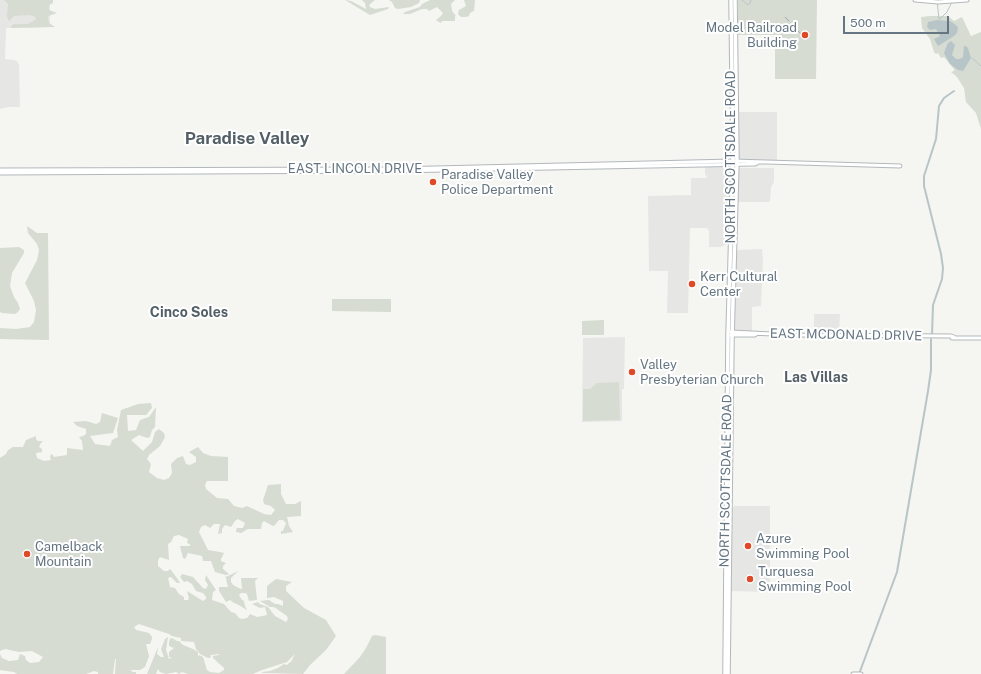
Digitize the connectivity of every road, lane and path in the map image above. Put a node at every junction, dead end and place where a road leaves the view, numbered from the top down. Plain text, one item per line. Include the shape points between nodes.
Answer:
1 (731, 0) edge
2 (735, 0) edge
3 (916, 0) edge
4 (967, 0) edge
5 (732, 31) junction
6 (736, 48) junction
7 (732, 62) junction
8 (732, 88) junction
9 (736, 103) junction
10 (732, 113) junction
11 (734, 128) junction
12 (735, 162) junction
13 (900, 166) dead end
14 (0, 172) edge
15 (730, 334) junction
16 (981, 338) edge
17 (728, 549) junction
18 (725, 674) edge
19 (728, 674) edge
20 (852, 674) edge
21 (856, 674) edge
22 (862, 674) edge

1 - 5 main road, NORTH SCOTTSDALE ROAD
2 - 6 main road, NORTH SCOTTSDALE ROAD
3 - 4 main road
5 - 6 main road via 733,45
5 - 7 main road, NORTH SCOTTSDALE ROAD
6 - 7 main road
6 - 9 main road, NORTH SCOTTSDALE ROAD
7 - 8 main road, NORTH SCOTTSDALE ROAD
8 - 9 main road
8 - 10 main road, NORTH SCOTTSDALE ROAD
9 - 10 main road
9 - 11 main road, NORTH SCOTTSDALE ROAD
10 - 11 main road, NORTH SCOTTSDALE ROAD
11 - 12 main road, NORTH SCOTTSDALE ROAD
12 - 13 main road, EAST LINCOLN DRIVE
12 - 14 main road, EAST LINCOLN DRIVE via 416,170
12 - 15 main road, NORTH SCOTTSDALE ROAD
15 - 16 main road, EAST MCDONALD DRIVE
15 - 17 main road, NORTH SCOTTSDALE ROAD
17 - 18 main road, NORTH SCOTTSDALE ROAD
17 - 19 main road, NORTH SCOTTSDALE ROAD
20 - 21 main road
21 - 22 main road

